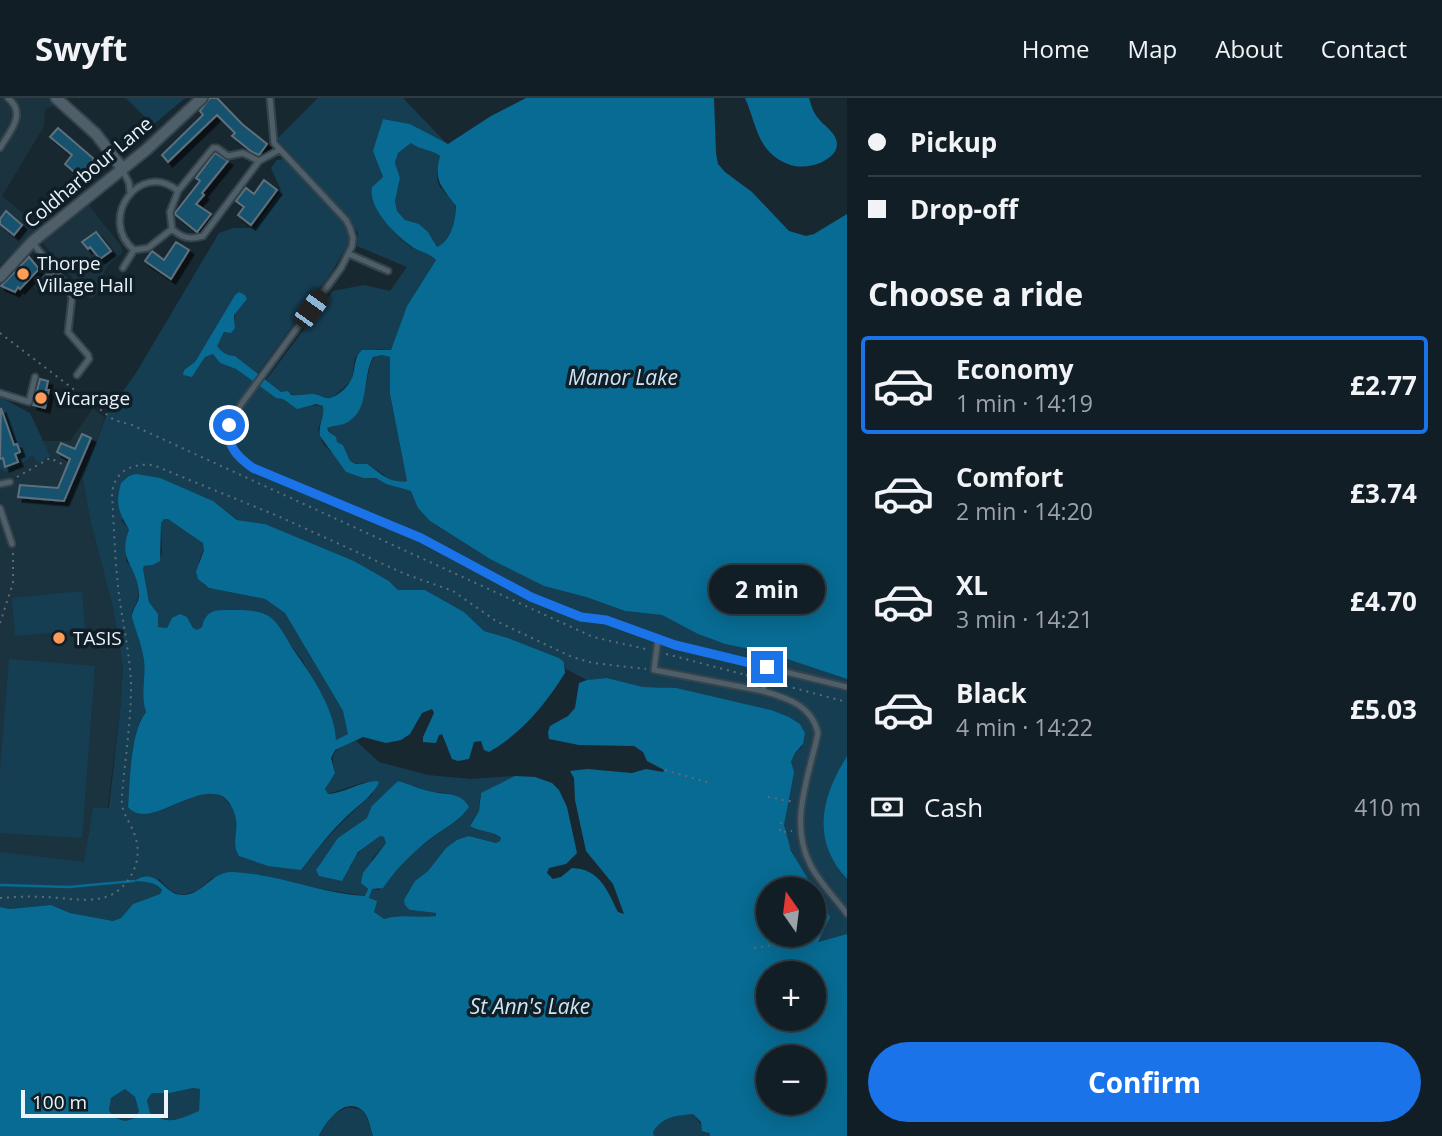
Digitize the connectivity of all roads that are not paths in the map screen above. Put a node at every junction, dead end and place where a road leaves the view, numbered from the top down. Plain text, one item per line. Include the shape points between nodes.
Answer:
1 (8, 98) edge
2 (57, 98) edge
3 (202, 98) edge
4 (270, 98) edge
5 (0, 148) edge
6 (279, 149) junction
7 (259, 161) junction
8 (122, 168) junction
9 (178, 191) junction
10 (130, 192) junction
11 (172, 229) junction
12 (32, 242) junction
13 (134, 250) junction
14 (349, 254) junction
15 (123, 268) dead end
16 (54, 270) junction
17 (388, 271) dead end
18 (0, 277) edge
19 (40, 286) dead end
20 (77, 375) dead end
21 (36, 377) dead end
22 (0, 393) edge
23 (10, 482) road end
24 (0, 484) edge
25 (0, 508) edge
26 (12, 544) road end
27 (658, 639) junction
28 (766, 673) dead end
29 (847, 687) edge
30 (764, 691) junction
31 (847, 914) edge

1 - 5 lane via 18,115
2 - 8 street via 96,134
3 - 8 street, Coldharbour Lane
4 - 6 lane via 272,139
6 - 7 lane
6 - 14 lane via 346,220 354,238
7 - 9 lane via 243,153 228,156 213,148
7 - 11 lane via 203,236 184,237
8 - 10 lane
8 - 12 street, Coldharbour Lane
9 - 10 lane via 153,183
9 - 11 lane via 170,212
10 - 13 lane via 120,226
11 - 13 lane via 148,248
12 - 16 lane
12 - 18 street, Coldharbour Lane
13 - 15 lane
14 - 17 lane
14 - 27 lane via 229,425 229,445 239,458 253,468 421,538 531,597
16 - 19 lane
16 - 20 lane via 72,297 68,332 89,359
21 - 22 lane via 29,402
23 - 24 lane
25 - 26 lane
27 - 29 lane
27 - 30 lane via 654,670
28 - 30 lane
30 - 31 lane via 803,707 816,722 818,733 802,804 801,843 811,867

